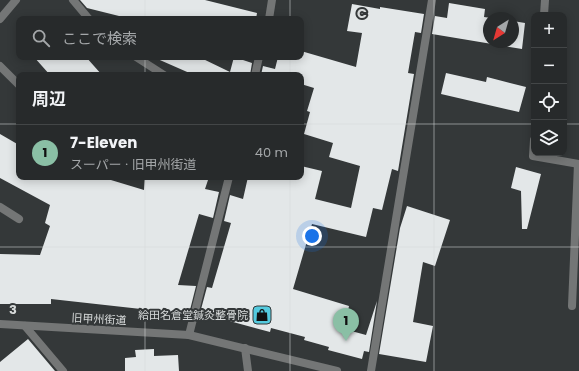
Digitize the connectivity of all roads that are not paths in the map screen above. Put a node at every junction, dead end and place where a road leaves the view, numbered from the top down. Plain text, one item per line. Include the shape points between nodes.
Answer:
1 (16, 0) edge
2 (73, 0) edge
3 (272, 0) edge
4 (432, 0) edge
5 (545, 0) edge
6 (544, 12) edge
7 (87, 16) edge
8 (269, 16) edge
9 (0, 19) edge
10 (141, 60) edge
11 (258, 60) edge
12 (0, 66) edge
13 (159, 72) edge
14 (256, 72) edge
15 (16, 82) edge
16 (533, 156) edge
17 (579, 164) edge
18 (228, 180) edge
19 (0, 207) edge
20 (19, 219) dead end
21 (572, 306) dead end
22 (0, 324) edge
23 (25, 326) junction
24 (189, 334) junction
25 (245, 348) junction
26 (63, 371) edge
27 (248, 371) edge
28 (337, 371) edge
29 (371, 371) edge

1 - 9 street
2 - 7 street
3 - 8 street
4 - 29 street
5 - 6 street
10 - 13 street
11 - 14 street
12 - 15 street
16 - 17 street
17 - 21 street
18 - 24 street
19 - 20 street
22 - 23 street, 旧甲州街道
23 - 24 street, 旧甲州街道
23 - 26 street
24 - 25 street, 旧甲州街道
25 - 27 street
25 - 28 street, 旧甲州街道

